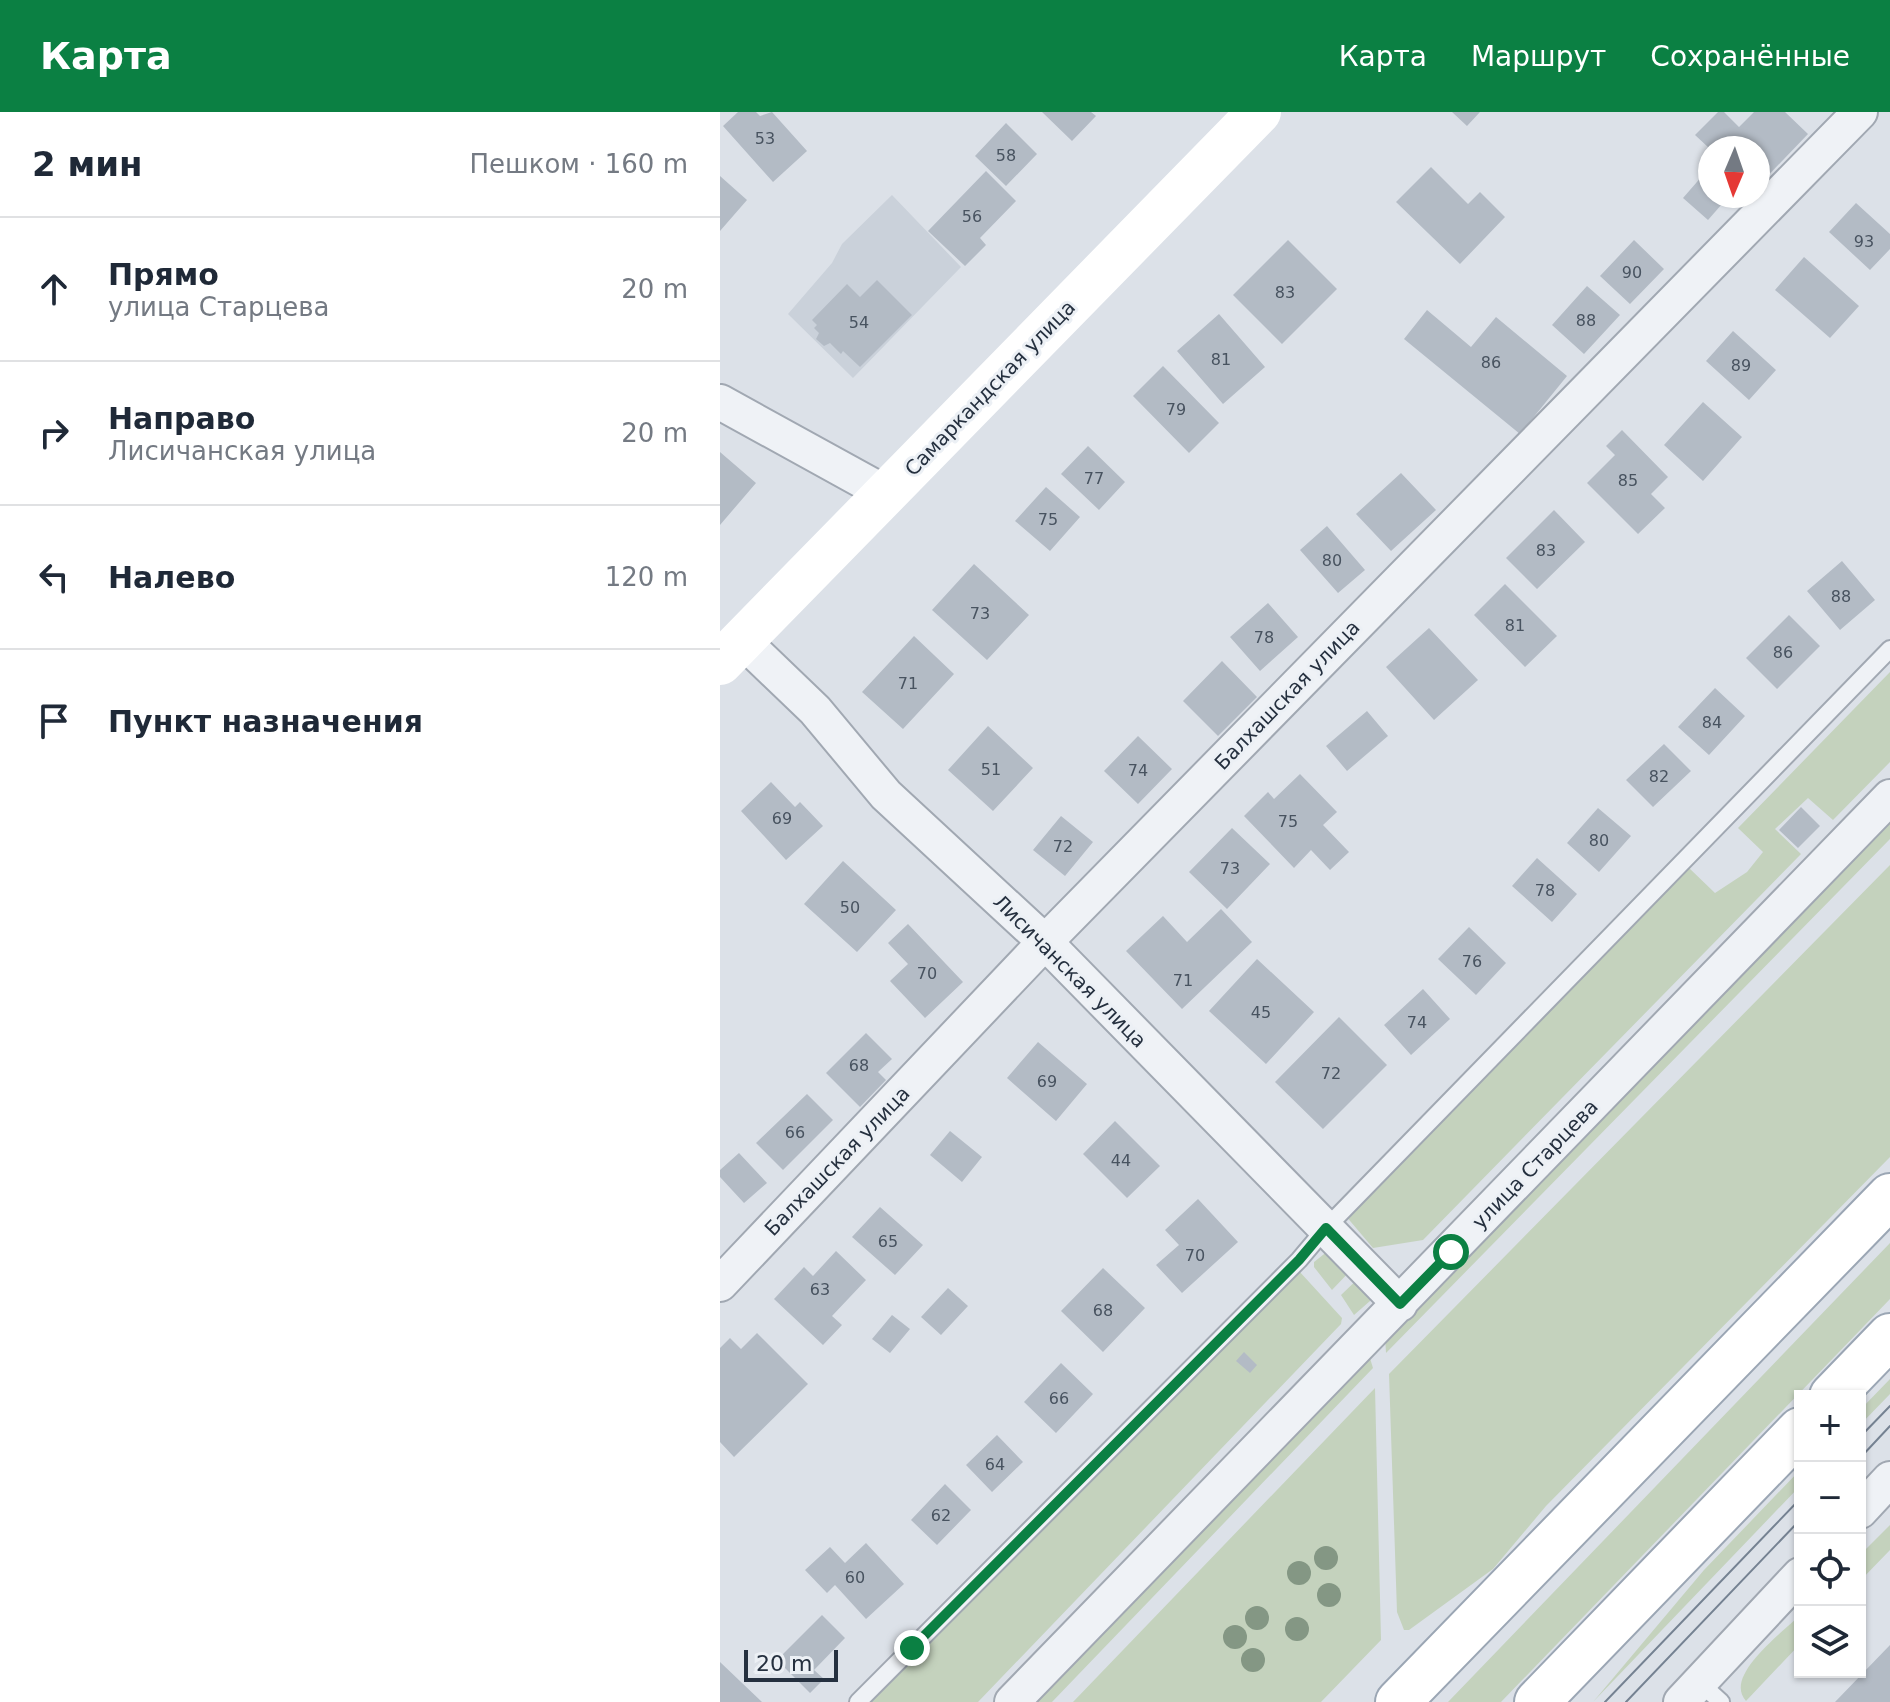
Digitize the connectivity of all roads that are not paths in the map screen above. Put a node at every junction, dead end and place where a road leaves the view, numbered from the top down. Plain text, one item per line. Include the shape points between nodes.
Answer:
1 (1259, 112) edge
2 (1860, 112) edge
3 (720, 402) edge
4 (887, 494) junction
5 (1890, 649) edge
6 (731, 651) edge
7 (1890, 797) edge
8 (1045, 942) junction
9 (1890, 1196) edge
10 (1326, 1228) junction
11 (720, 1284) edge
12 (1400, 1304) junction
13 (1890, 1336) edge
14 (1838, 1390) edge
15 (1794, 1436) edge
16 (1890, 1479) edge
17 (1866, 1505) edge
18 (1794, 1582) edge
19 (1700, 1695) edge
20 (858, 1702) edge
21 (1012, 1702) edge
22 (1398, 1702) edge
23 (1537, 1702) edge

1 - 4 main road, Самаркандская улица
2 - 8 street, Балхашская улица
3 - 4 street
4 - 6 main road, Самаркандская улица
5 - 10 lane
6 - 8 street, Лисичанская улица via 815,710 886,795
7 - 12 street, улица Старцева
8 - 10 street, Лисичанская улица
8 - 11 street, Балхашская улица
9 - 22 main road
10 - 12 street, Лисичанская улица
10 - 20 lane
12 - 21 street, улица Старцева
13 - 14 main road
15 - 23 main road
16 - 17 street
18 - 19 street

